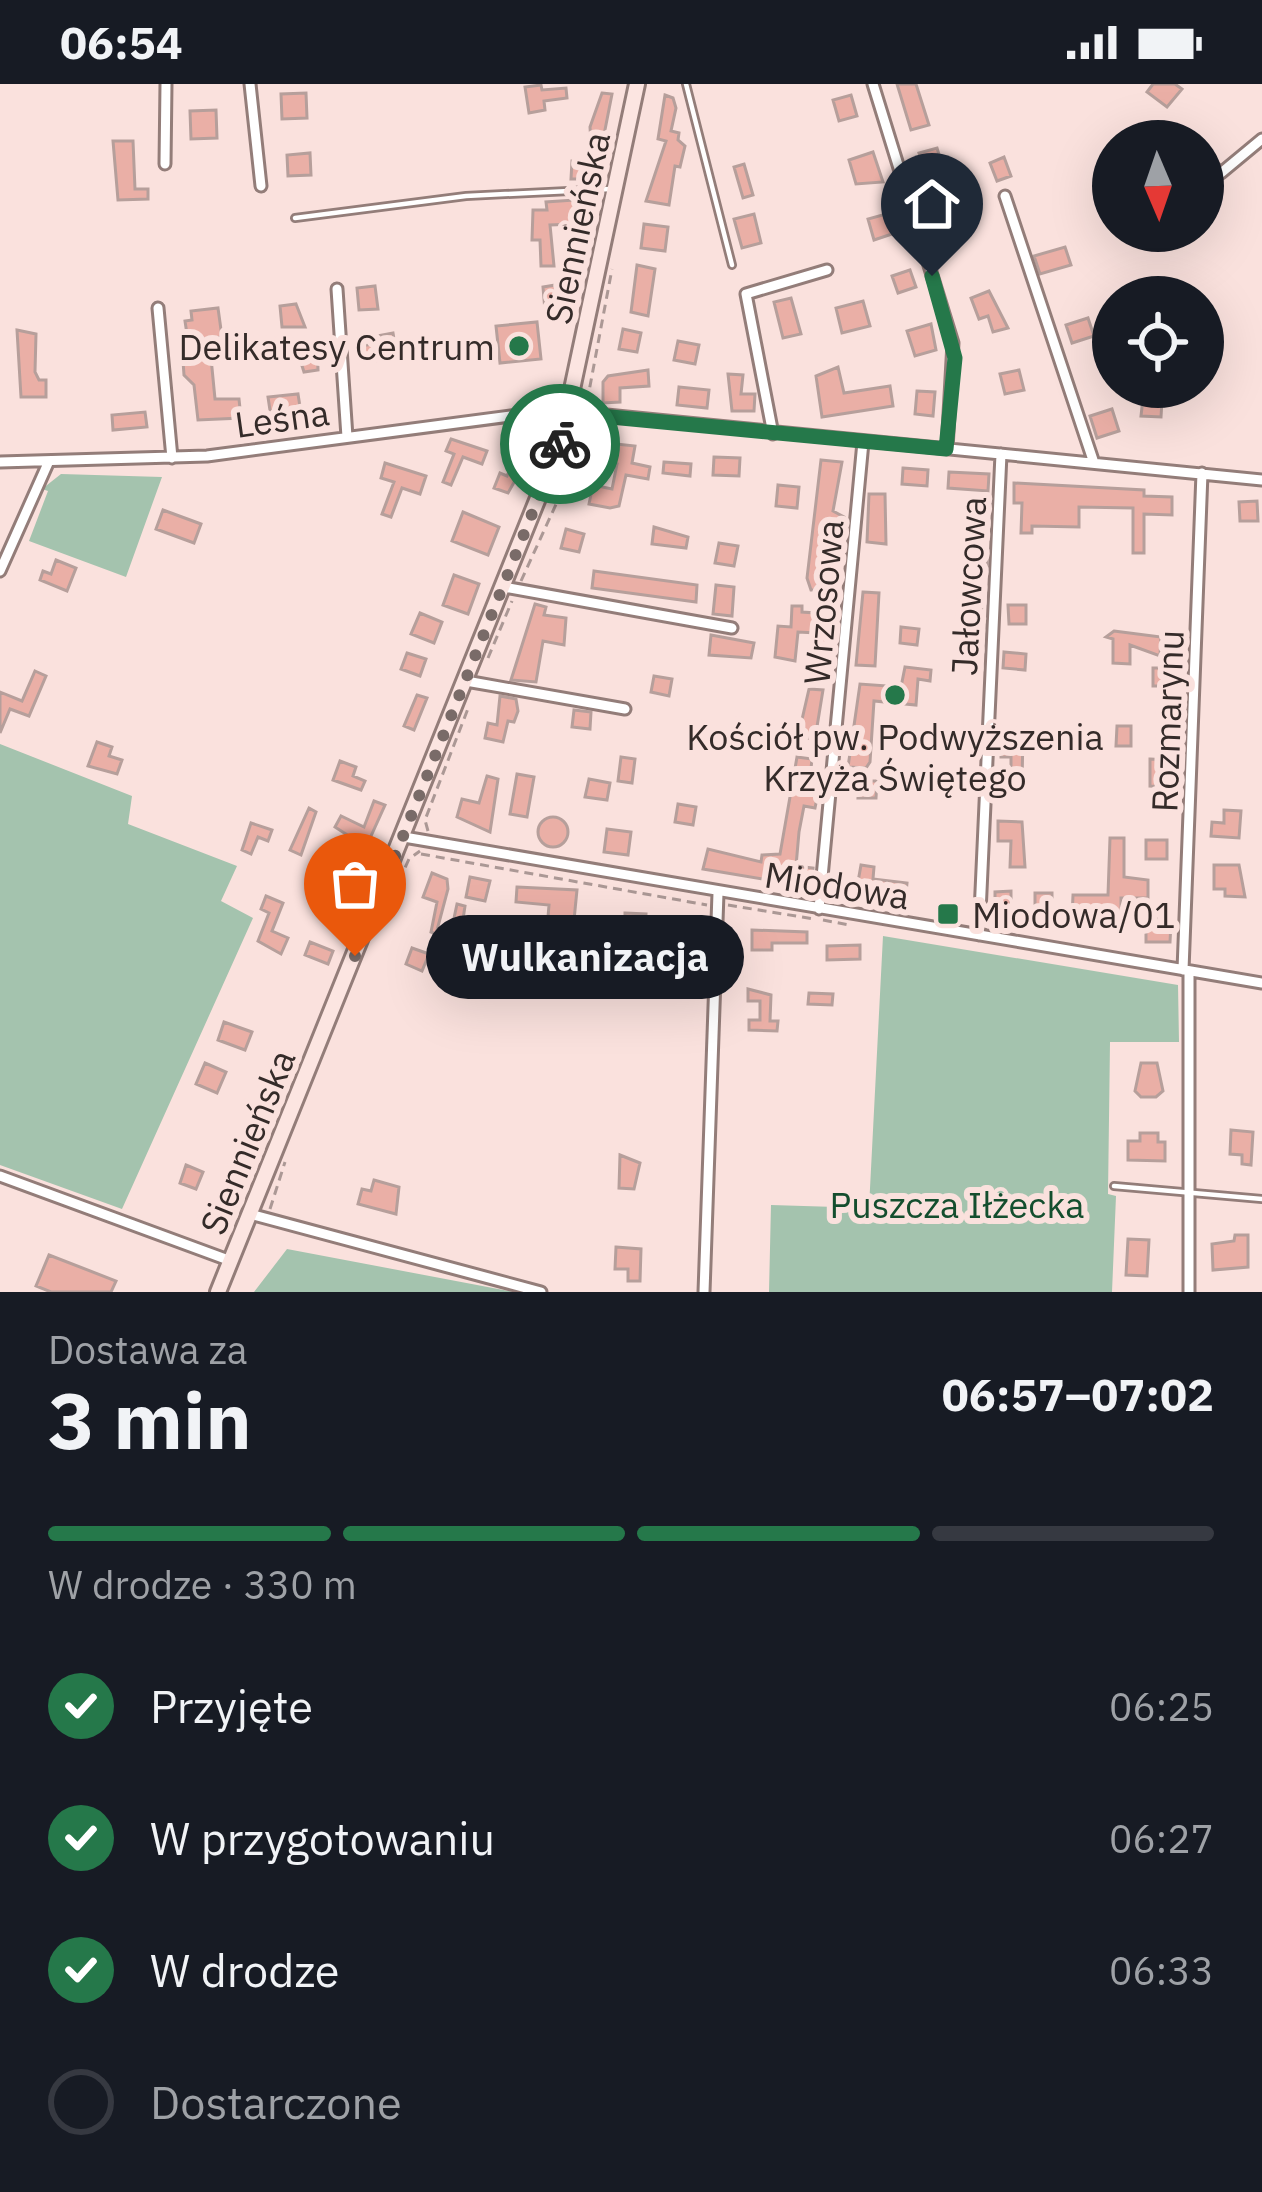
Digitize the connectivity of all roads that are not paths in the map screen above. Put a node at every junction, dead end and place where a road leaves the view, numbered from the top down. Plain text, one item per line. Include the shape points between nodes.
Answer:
1 (166, 84) edge
2 (250, 84) edge
3 (638, 84) edge
4 (686, 84) edge
5 (873, 84) edge
6 (1262, 139) edge
7 (165, 164) dead end
8 (1224, 170) edge
9 (261, 186) dead end
10 (615, 190) junction
11 (1005, 196) dead end
12 (295, 218) dead end
13 (732, 265) dead end
14 (827, 270) dead end
15 (337, 289) dead end
16 (158, 308) dead end
17 (569, 413) junction
18 (773, 434) junction
19 (347, 437) junction
20 (863, 442) junction
21 (946, 449) junction
22 (1001, 454) junction
23 (172, 458) junction
24 (49, 461) junction
25 (0, 462) edge
26 (1094, 463) junction
27 (1202, 473) junction
28 (1262, 480) edge
29 (0, 571) edge
30 (504, 586) junction
31 (732, 628) dead end
32 (466, 681) junction
33 (625, 709) dead end
34 (404, 837) junction
35 (718, 892) junction
36 (819, 909) junction
37 (980, 935) junction
38 (1186, 970) junction
39 (1262, 982) edge
40 (0, 1176) edge
41 (1114, 1186) dead end
42 (1192, 1193) junction
43 (1262, 1199) edge
44 (250, 1214) junction
45 (231, 1261) junction
46 (218, 1292) edge
47 (541, 1292) edge
48 (704, 1292) edge
49 (1189, 1292) edge

1 - 7 street
2 - 9 street
3 - 10 main road, Siennieńska
4 - 13 lane
5 - 21 street via 953,343
6 - 8 street
10 - 12 lane via 466,196
10 - 17 main road, Siennieńska
11 - 26 street
14 - 18 street via 746,294
15 - 19 street
16 - 23 street
17 - 18 street, Leśna
17 - 19 street, Leśna
17 - 30 main road, Siennieńska
18 - 20 street, Leśna
19 - 23 street, Leśna
20 - 21 street, Leśna
20 - 36 street, Wrzosowa
21 - 22 street, Leśna
22 - 26 street, Leśna
22 - 37 street, Jałowcowa
23 - 24 street, Leśna
24 - 25 street, Leśna
24 - 29 street
26 - 27 street, Leśna
27 - 28 street, Leśna
27 - 38 street, Rozmarynu
30 - 31 street
30 - 32 main road, Siennieńska
32 - 33 street
32 - 34 main road, Siennieńska
34 - 35 street, Miodowa
34 - 44 main road, Siennieńska
35 - 36 street, Miodowa
35 - 48 street
36 - 37 street, Miodowa
37 - 38 street, Miodowa
38 - 39 street, Miodowa
38 - 42 street, Rozmarynu
40 - 45 street
41 - 42 lane
42 - 43 lane
42 - 49 street, Rozmarynu
44 - 45 main road, Siennieńska
44 - 47 street
45 - 46 main road, Siennieńska

